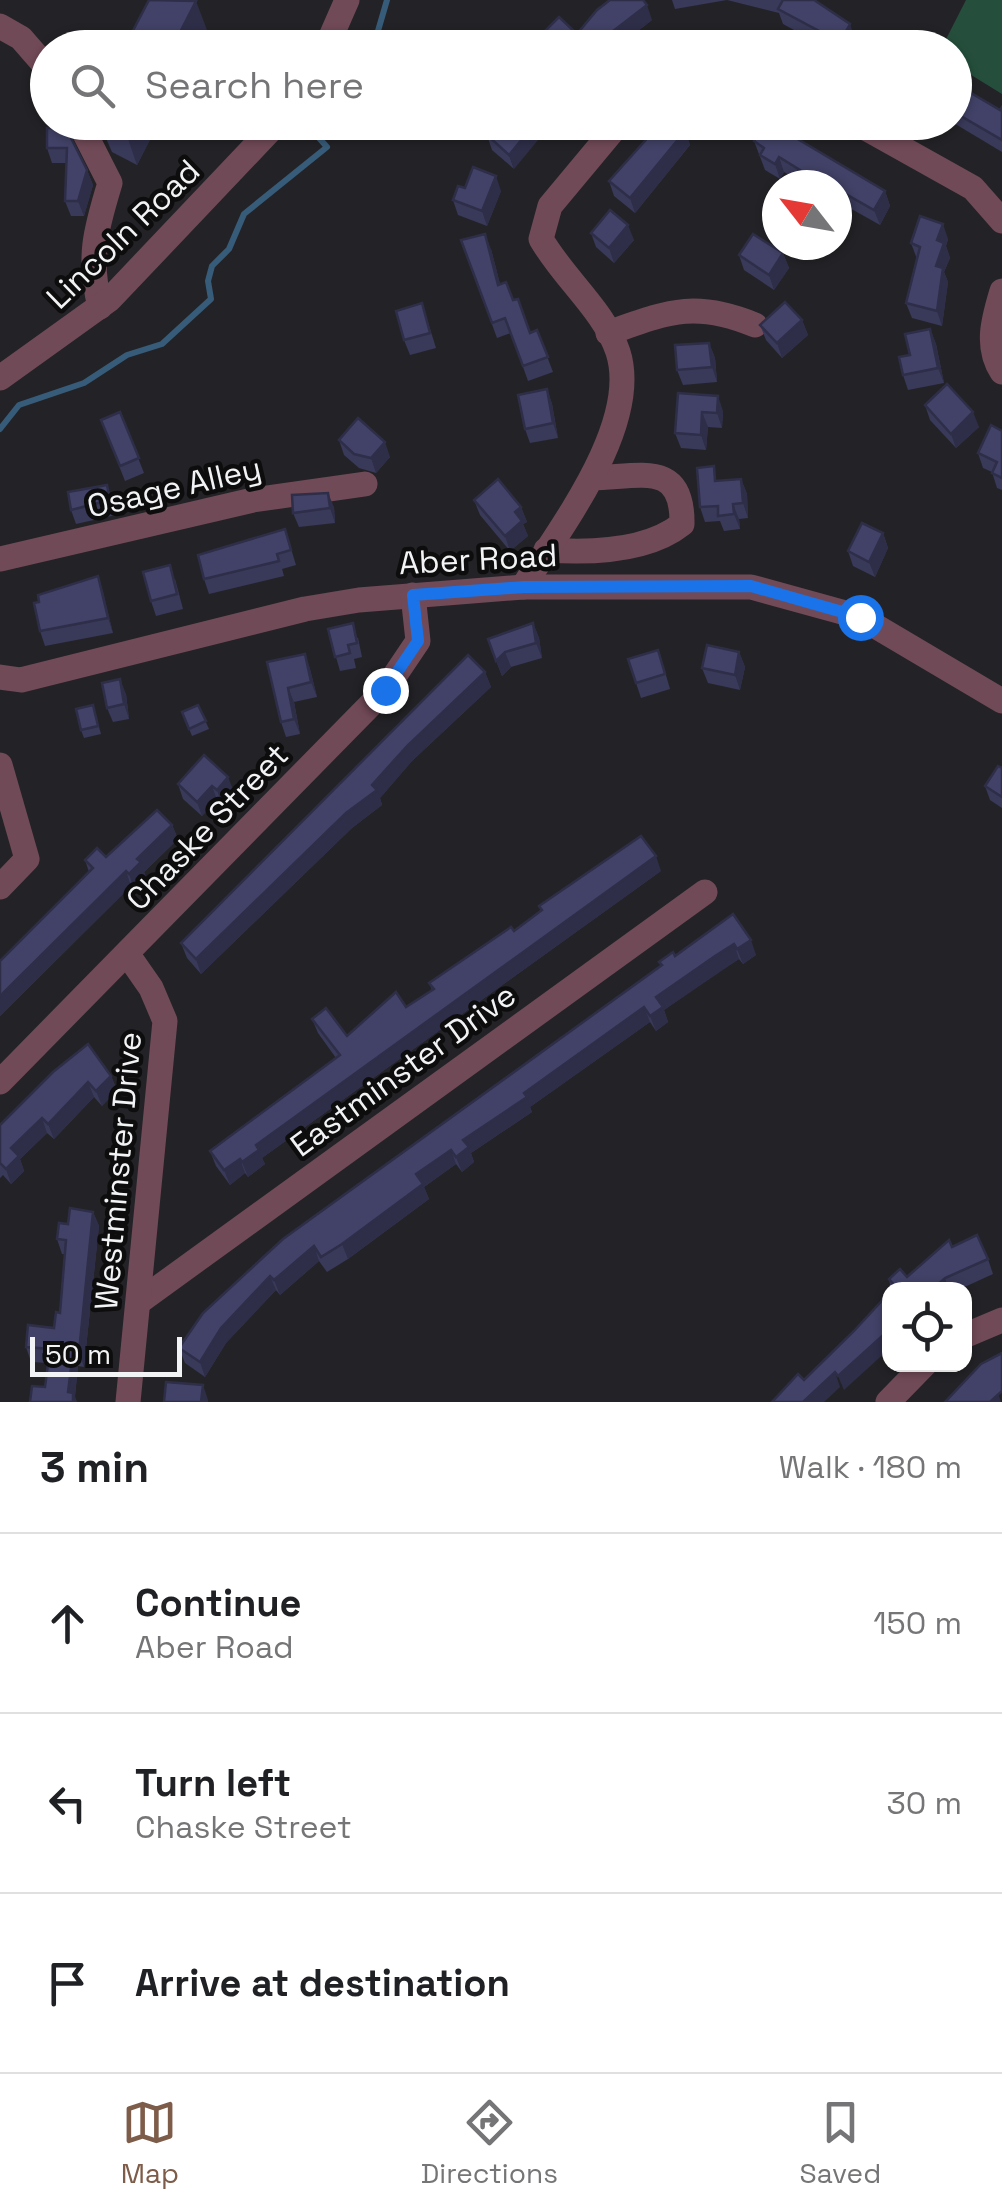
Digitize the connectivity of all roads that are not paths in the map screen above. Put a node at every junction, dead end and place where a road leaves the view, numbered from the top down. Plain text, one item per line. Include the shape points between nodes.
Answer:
1 (348, 0) edge
2 (0, 26) edge
3 (334, 30) edge
4 (30, 48) edge
5 (88, 140) edge
6 (261, 140) edge
7 (605, 140) edge
8 (887, 140) edge
9 (1002, 221) edge
10 (1002, 291) edge
11 (100, 307) junction
12 (755, 325) dead end
13 (608, 333) junction
14 (1002, 372) edge
15 (0, 378) edge
16 (592, 478) junction
17 (365, 484) dead end
18 (546, 550) junction
19 (0, 560) edge
20 (524, 587) junction
21 (413, 595) junction
22 (0, 677) edge
23 (1002, 702) edge
24 (0, 765) edge
25 (0, 887) edge
26 (706, 892) dead end
27 (128, 956) junction
28 (0, 1082) edge
29 (140, 1301) junction
30 (1002, 1320) edge
31 (972, 1333) edge
32 (916, 1372) edge
33 (128, 1402) edge
34 (888, 1402) edge

1 - 3 street
2 - 4 street
5 - 11 street via 110,183 91,266
6 - 11 street, Lincoln Road
7 - 13 street via 550,206 541,238
8 - 9 street via 973,188
10 - 14 street via 991,329
11 - 15 street, Lincoln Road
12 - 13 street via 694,308
13 - 16 street via 619,354 618,400
16 - 18 street
16 - 18 street via 662,477 676,484 682,524 667,536 618,548
17 - 19 street, Osage Alley via 253,500
18 - 20 street
20 - 21 street, Aber Road
20 - 23 street, Aber Road via 751,586 860,617
21 - 22 street, Aber Road via 305,609 21,680
21 - 27 street, Chaske Street via 418,641 385,690
24 - 25 street via 27,859
26 - 29 street, Eastminster Drive
27 - 28 street, Chaske Street
27 - 29 street, Westminster Drive via 165,1021
29 - 33 street, Westminster Drive
30 - 31 street
32 - 34 street

